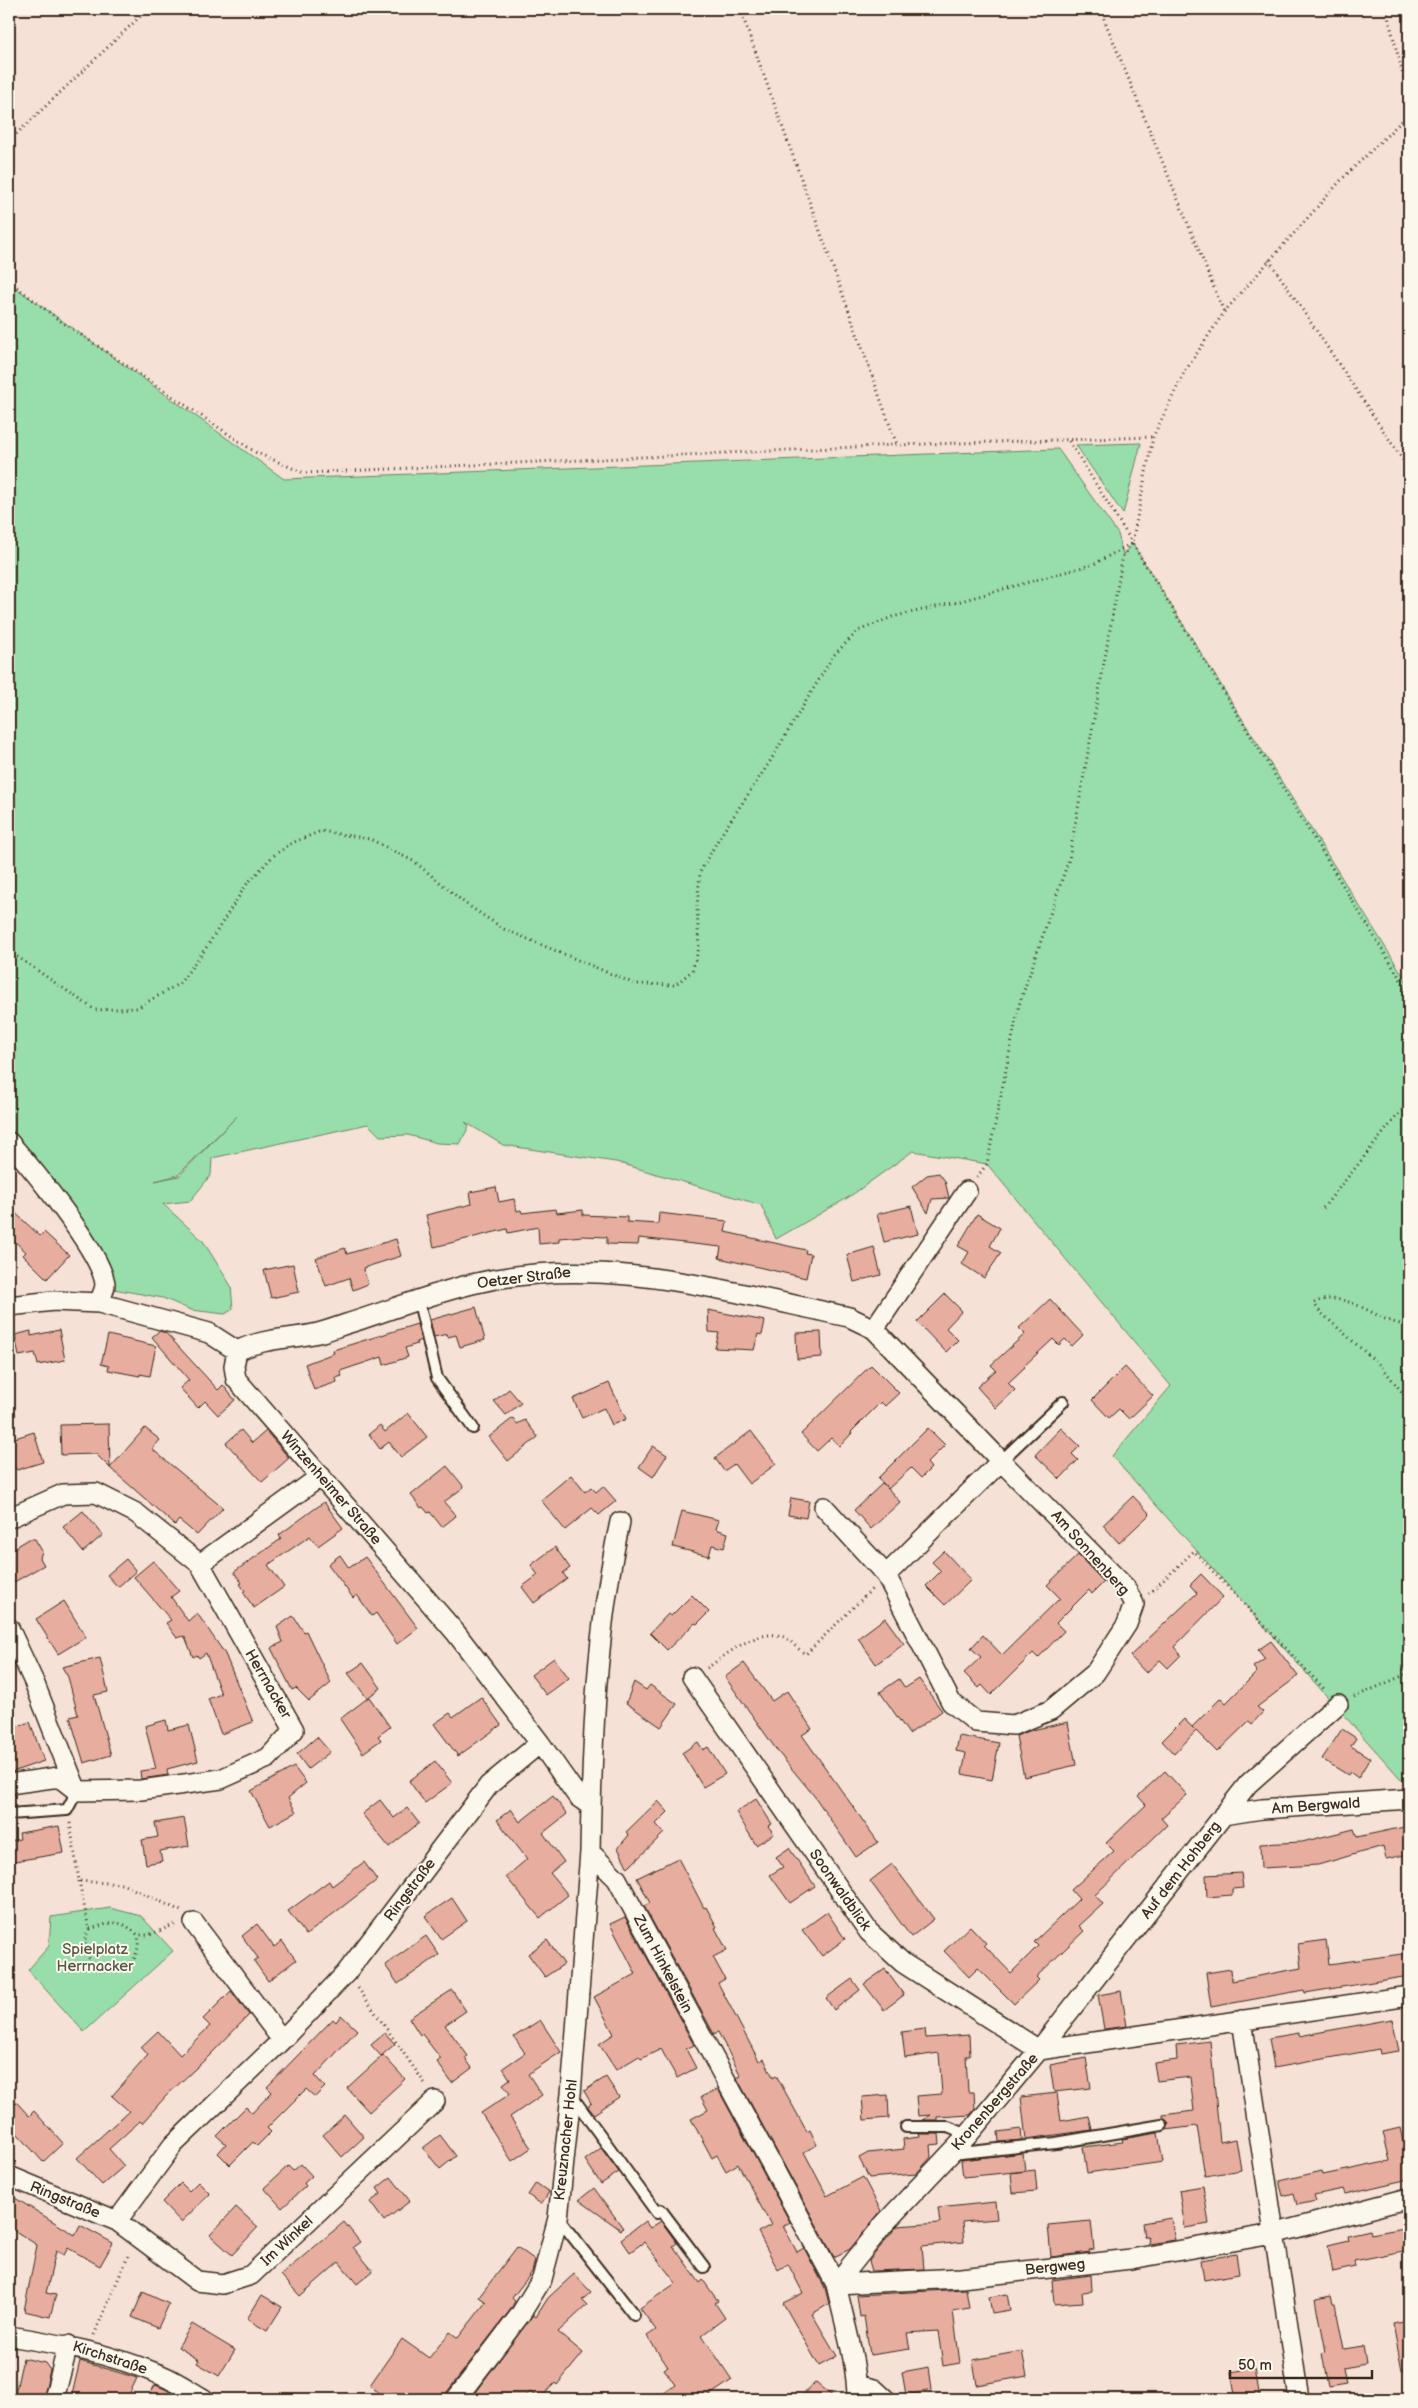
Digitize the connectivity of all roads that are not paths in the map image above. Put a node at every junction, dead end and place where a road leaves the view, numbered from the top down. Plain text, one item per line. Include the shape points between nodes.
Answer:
1 (9, 1142) edge
2 (967, 1191) road end
3 (418, 1298) junction
4 (99, 1303) junction
5 (9, 1306) edge
6 (874, 1329) junction
7 (237, 1351) junction
8 (1062, 1402) dead end
9 (473, 1428) dead end
10 (1001, 1462) junction
11 (321, 1476) junction
12 (824, 1507) dead end
13 (9, 1518) edge
14 (620, 1522) dead end
15 (200, 1564) junction
16 (886, 1575) junction
17 (9, 1628) edge
18 (692, 1677) road end
19 (1338, 1704) road end
20 (540, 1743) junction
21 (9, 1784) edge
22 (77, 1791) junction
23 (1409, 1799) edge
24 (591, 1806) junction
25 (9, 1814) edge
26 (1223, 1816) junction
27 (590, 1852) junction
28 (194, 1923) road end
29 (1409, 1996) edge
30 (1242, 2020) junction
31 (282, 2040) junction
32 (1039, 2050) junction
33 (570, 2094) junction
34 (435, 2100) road end
35 (1162, 2125) dead end
36 (906, 2127) dead end
37 (968, 2135) junction
38 (950, 2154) junction
39 (9, 2176) edge
40 (1409, 2198) edge
41 (558, 2218) junction
42 (117, 2221) junction
43 (1273, 2234) junction
44 (704, 2267) dead end
45 (836, 2284) junction
46 (634, 2316) dead end
47 (9, 2336) edge
48 (68, 2344) junction
49 (857, 2392) edge
50 (54, 2399) edge
51 (204, 2399) edge
52 (456, 2399) edge
53 (885, 2399) edge
54 (1299, 2399) edge

1 - 4 street via 38,1174 95,1257 105,1285
2 - 6 street
3 - 6 street, Oetzer Straße via 474,1283 577,1271 656,1277 849,1317
3 - 7 street, Oetzer Straße via 368,1318 317,1333 256,1342
3 - 9 lane via 437,1378
4 - 5 street
4 - 7 street via 208,1333
6 - 10 street, Am Sonnenberg
7 - 11 street, Winzenheimer Straße via 236,1379
8 - 10 lane
10 - 16 street
10 - 16 street, Am Sonnenberg via 1124,1587 1134,1604 1128,1624 1094,1673 1051,1710 1014,1725 976,1722 951,1702
11 - 15 street
11 - 20 street, Winzenheimer Straße via 456,1633
12 - 16 street, Am Sonnenberg
13 - 15 street, Herrnacker via 63,1494 96,1493 136,1512
14 - 24 street via 596,1684
15 - 22 street, Herrnacker via 294,1730 268,1758 221,1779 141,1790
17 - 22 street
18 - 32 street, Soonwaldblick via 869,1932 903,1963
19 - 26 street, Auf dem Hohberg via 1248,1784
20 - 24 street, Winzenheimer Straße via 578,1797
20 - 31 street, Ringstraße via 489,1785 346,1972
21 - 22 street via 59,1777
22 - 25 lane via 67,1810
23 - 26 street, Am Bergwald
24 - 27 street
26 - 32 street, Auf dem Hohberg
27 - 33 street, Kreuznacher Hohl
27 - 45 street, Zum Hinkelstein via 617,1879
28 - 31 street
29 - 30 street, Kronenbergstraße
30 - 32 street, Kronenbergstraße
30 - 43 street
31 - 42 street, Ringstraße via 173,2145
32 - 37 street, Kronenbergstraße
33 - 41 street, Kreuznacher Hohl
33 - 44 lane via 657,2213 661,2210
34 - 42 street, Im Winkel via 251,2275 224,2284 197,2280
35 - 38 lane via 1056,2143
36 - 37 lane via 948,2127
37 - 38 street, Kronenbergstraße
38 - 45 street, Kronenbergstraße via 884,2224
39 - 42 street, Ringstraße
40 - 43 street, Bergweg
41 - 46 lane
41 - 52 street, Kreuznacher Hohl via 542,2279 520,2315
43 - 45 street, Bergweg via 1131,2259 961,2278
43 - 54 street
45 - 49 street, Zum Hinkelstein
47 - 48 street, Kirchstraße
48 - 50 street
48 - 51 street, Kirchstraße via 162,2375
49 - 53 street, Zum Hinkelstein via 874,2389

